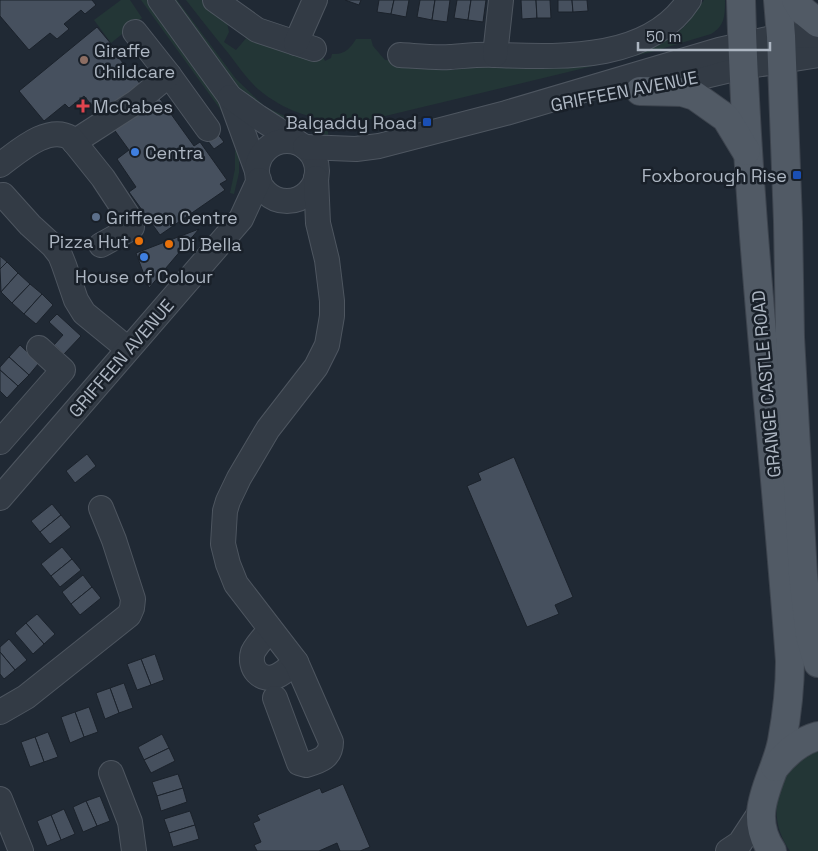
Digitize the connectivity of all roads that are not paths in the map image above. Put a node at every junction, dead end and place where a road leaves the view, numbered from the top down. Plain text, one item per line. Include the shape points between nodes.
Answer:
1 (160, 0) edge
2 (216, 0) edge
3 (315, 0) edge
4 (501, 0) edge
5 (689, 0) edge
6 (741, 0) edge
7 (778, 0) edge
8 (796, 0) edge
9 (818, 24) edge
10 (135, 32) dead end
11 (818, 35) edge
12 (781, 49) junction
13 (495, 54) junction
14 (400, 55) dead end
15 (818, 55) edge
16 (743, 56) junction
17 (169, 75) junction
18 (640, 91) junction
19 (230, 97) junction
20 (506, 113) junction
21 (208, 128) dead end
22 (74, 142) junction
23 (301, 145) junction
24 (356, 149) junction
25 (749, 157) junction
26 (0, 165) edge
27 (316, 174) junction
28 (258, 176) junction
29 (2, 197) edge
30 (284, 200) junction
31 (241, 219) junction
32 (318, 223) junction
33 (100, 245) dead end
34 (39, 348) dead end
35 (128, 349) junction
36 (0, 442) edge
37 (0, 498) edge
38 (101, 508) dead end
39 (270, 630) junction
40 (296, 662) junction
41 (818, 663) edge
42 (275, 698) dead end
43 (0, 712) edge
44 (818, 736) edge
45 (775, 767) junction
46 (111, 773) dead end
47 (0, 799) edge
48 (761, 812) junction
49 (21, 851) edge
50 (134, 851) edge
51 (728, 851) edge
52 (772, 851) edge

1 - 19 street
2 - 3 street via 256,30 305,46
4 - 13 street
5 - 13 street via 661,30 624,46 576,55
6 - 16 main road, GRANGE CASTLE ROAD
7 - 12 main road, GRANGE CASTLE ROAD
8 - 9 main road
10 - 17 street
11 - 12 street
12 - 15 street
12 - 16 street
12 - 41 main road, GRANGE CASTLE ROAD via 790,337 803,575 810,636
13 - 14 street
16 - 18 street, GRIFFEEN AVENUE
16 - 20 street, GRIFFEEN AVENUE via 582,89
16 - 25 main road, GRANGE CASTLE ROAD
17 - 21 street
17 - 22 street via 136,102
18 - 20 street, GRIFFEEN AVENUE
18 - 25 main road via 682,92 695,96 726,118
19 - 23 street
19 - 28 street
20 - 24 street, GRIFFEEN AVENUE
22 - 26 street via 66,135 47,136
22 - 33 street via 132,222 128,230
23 - 24 street, GRIFFEEN AVENUE
23 - 27 street via 311,153
23 - 28 street via 278,142 269,146 258,160
24 - 27 street, GRIFFEEN AVENUE
25 - 45 main road, GRANGE CASTLE ROAD via 790,661 789,695
26 - 29 street via 6,180
27 - 30 street via 306,193
27 - 32 street
28 - 30 street via 270,196
28 - 31 street, GRIFFEEN AVENUE
29 - 35 street via 60,255 84,313
30 - 31 street, GRIFFEEN AVENUE
30 - 32 street
31 - 35 street, GRIFFEEN AVENUE
32 - 39 street via 332,301 327,344 316,367 268,429 239,478 228,501 224,522 224,549 232,576
34 - 36 street via 63,370
35 - 37 street, GRIFFEEN AVENUE
38 - 43 street via 133,599 130,615 26,697
39 - 40 street
39 - 40 street via 254,652 252,665 255,671 267,678 276,677
40 - 42 street via 331,742 327,757 306,765 299,763
44 - 45 main road, GRANGE CASTLE ROAD via 793,748
45 - 48 main road, GRANGE CASTLE ROAD via 764,792
46 - 50 street via 130,822
47 - 49 street
48 - 51 street via 740,842
48 - 52 main road, GRANGE CASTLE ROAD via 764,835

